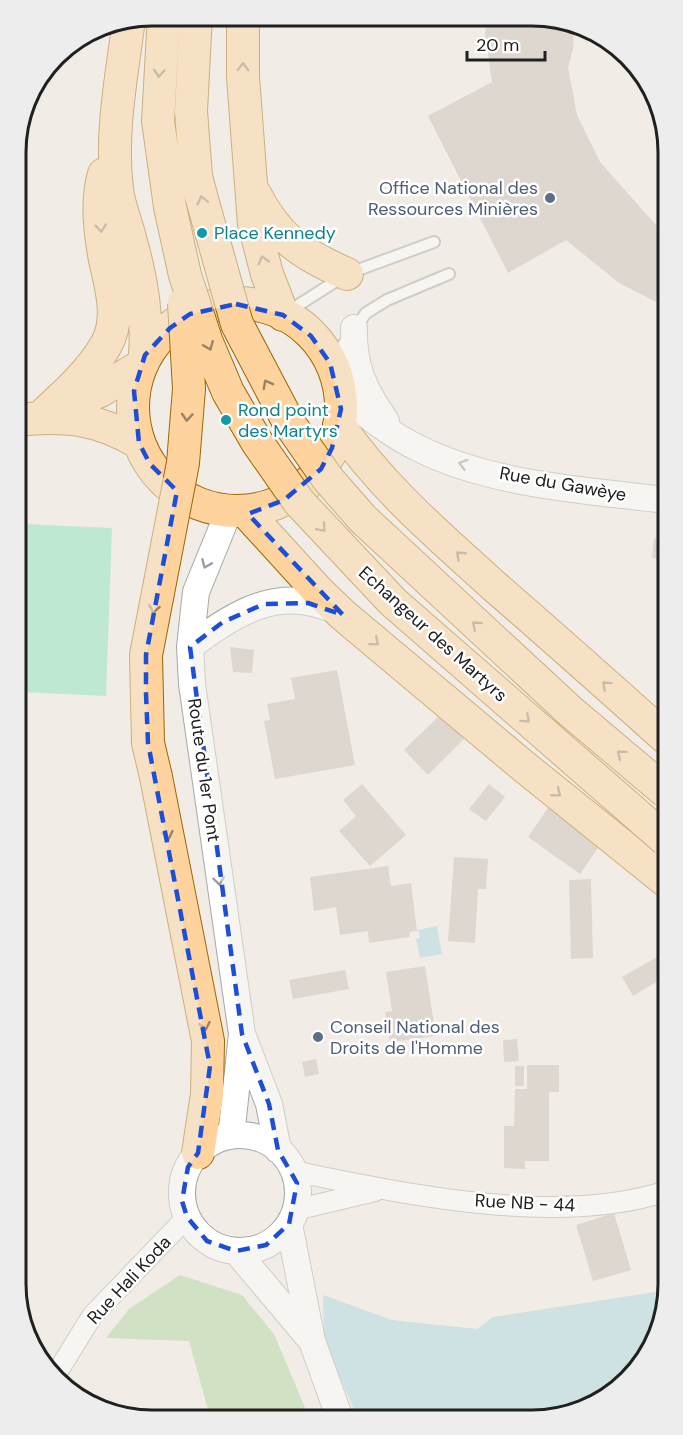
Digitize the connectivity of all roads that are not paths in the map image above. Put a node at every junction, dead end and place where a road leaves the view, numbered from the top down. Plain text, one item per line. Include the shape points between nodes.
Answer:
1 (163, 26) edge
2 (195, 26) edge
3 (243, 26) edge
4 (128, 28) edge
5 (115, 130) junction
6 (252, 189) junction
7 (434, 243) dead end
8 (347, 274) junction
9 (449, 274) dead end
10 (185, 275) junction
11 (283, 315) junction
12 (354, 328) junction
13 (142, 361) junction
14 (330, 363) junction
15 (339, 393) junction
16 (30, 417) edge
17 (339, 425) junction
18 (396, 436) junction
19 (139, 443) junction
20 (658, 499) edge
21 (237, 511) junction
22 (344, 615) junction
23 (190, 647) junction
24 (657, 730) edge
25 (657, 785) edge
26 (657, 833) edge
27 (657, 874) edge
28 (242, 1034) junction
29 (231, 1136) junction
30 (279, 1150) junction
31 (198, 1153) junction
32 (293, 1171) junction
33 (381, 1189) junction
34 (657, 1194) edge
35 (187, 1217) junction
36 (292, 1217) junction
37 (236, 1251) junction
38 (312, 1341) junction
39 (60, 1369) edge
40 (337, 1410) edge

1 -> 10 main road, Echangeur des Martyrs, bridge via 158,121
25 -> 2 main road, Echangeur des Martyrs, bridge via 570,711 363,519 328,479 289,423 237,324 196,176 191,111
6 -> 3 main road
4 - 5 main road
5 - 13 main road via 119,204 145,303
5 -> 16 main road via 99,191 102,237 113,296 111,334 88,370
6 - 8 main road via 268,220 285,237 304,252
11 -> 6 main road via 254,224
7 - 8 lane
8 - 11 lane
9 - 12 lane via 387,300 366,313
10 -> 26 main road, Echangeur des Martyrs, bridge via 228,392 299,502 393,602
10 -> 31 main road, bridge via 189,389 183,463 147,655 148,743 208,1041 207,1094
11 - 13 main road via 260,306 213,306 190,314 170,328
11 - 14 main road via 311,336
12 - 14 lane
12 - 18 street via 353,353 359,371 375,406
13 - 16 main road via 100,391
13 - 19 main road via 134,391 133,416
14 - 15 main road
15 - 17 main road
15 - 18 street, Rue du Gawèye
16 - 19 main road via 94,422
17 - 21 main road via 321,470 304,487 284,501 261,509
24 -> 17 main road via 398,496 360,456
20 -> 18 street, Rue du Gawèye via 533,483 440,458
19 - 21 main road via 167,484 188,499 212,508
21 - 22 main road
21 -> 23 street, Route du 1er Pont via 196,592
22 - 23 street via 308,603 264,604 223,622
22 -> 27 main road
23 -> 28 street, Route du 1er Pont
28 - 29 street, Route du 1er Pont
28 - 30 street, Route du 1er Pont via 269,1104
29 - 30 street via 248,1136
29 - 31 street via 213,1141
30 - 32 street
31 - 35 street via 183,1183 182,1201
32 - 33 street, Rue NB - 44
32 - 36 street via 297,1196
33 - 34 street, Rue NB - 44 via 535,1207 572,1207
33 - 36 street, Rue NB - 44
35 - 37 street via 207,1241
35 - 39 street, Rue Hali Koda via 92,1316
36 - 37 street via 267,1245
36 - 38 street
37 - 38 street
38 - 40 street

